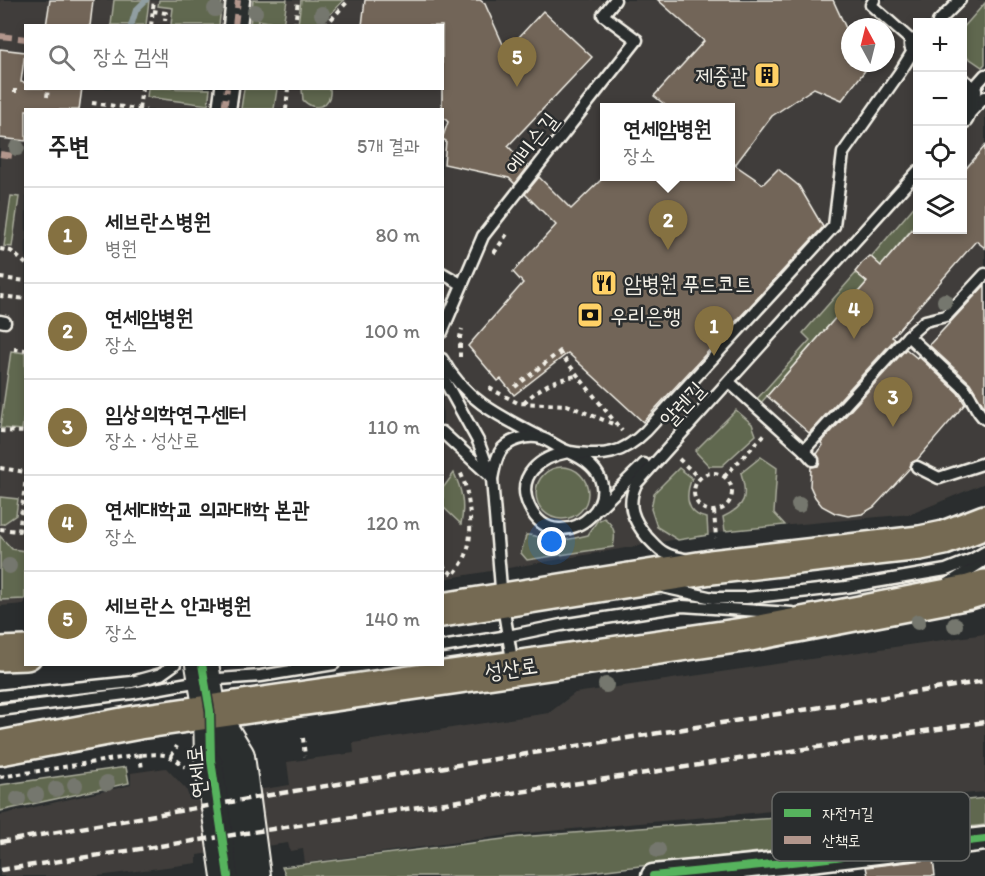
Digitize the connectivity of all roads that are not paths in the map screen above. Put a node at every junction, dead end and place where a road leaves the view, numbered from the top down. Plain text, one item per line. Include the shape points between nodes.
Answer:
1 (238, 0) edge
2 (615, 0) edge
3 (874, 0) edge
4 (960, 0) edge
5 (942, 18) edge
6 (235, 24) edge
7 (913, 41) edge
8 (913, 51) edge
9 (985, 75) edge
10 (227, 90) edge
11 (972, 92) edge
12 (967, 107) edge
13 (224, 108) edge
14 (913, 177) edge
15 (444, 274) edge
16 (985, 274) edge
17 (461, 284) junction
18 (444, 327) edge
19 (908, 336) junction
20 (444, 363) edge
21 (444, 380) edge
22 (729, 382) junction
23 (985, 419) edge
24 (444, 434) edge
25 (541, 438) junction
26 (667, 448) junction
27 (804, 450) junction
28 (568, 452) junction
29 (813, 460) dead end
30 (985, 463) edge
31 (917, 467) dead end
32 (492, 479) junction
33 (596, 510) junction
34 (985, 522) edge
35 (985, 552) edge
36 (714, 553) junction
37 (985, 560) edge
38 (634, 580) junction
39 (985, 587) edge
40 (502, 600) junction
41 (985, 600) edge
42 (921, 602) junction
43 (887, 608) junction
44 (444, 610) edge
45 (444, 647) edge
46 (511, 652) junction
47 (172, 666) edge
48 (322, 666) edge
49 (206, 685) edge
50 (0, 696) edge
51 (0, 710) edge
52 (0, 748) edge
53 (985, 838) edge
54 (970, 841) edge
55 (855, 861) edge
56 (815, 868) edge
57 (228, 876) edge
58 (254, 876) edge
59 (654, 876) edge

1 - 6 street
2 - 17 lane, 에비슨길 via 603,15 637,40 483,236
3 - 7 lane via 871,5
4 - 5 lane
8 - 28 lane via 843,153 834,226 635,442 615,453
9 - 11 lane
10 - 13 street
11 - 12 street
14 - 22 lane, 알렌길
15 - 17 lane
16 - 19 lane via 946,316 925,321
17 - 18 lane, 에비슨길
19 - 23 lane via 964,388
19 - 27 lane
20 - 25 lane via 464,391
21 - 32 lane via 478,441
22 - 26 lane, 알렌길
22 - 27 lane
24 - 32 lane
25 - 28 lane
25 - 32 lane via 523,438 504,447
26 - 33 lane via 646,462
26 - 36 lane, 알렌길 via 636,484 630,499 633,519 664,553
27 - 29 lane
28 - 33 lane via 597,472 602,495
28 - 33 lane via 554,454 533,469 527,481 529,506 536,517 559,529 582,524
30 - 31 lane via 939,478
32 - 40 lane
34 - 36 main road via 920,543
35 - 38 lane via 946,570 746,598 713,598
36 - 38 main road
37 - 42 lane
38 - 40 main road
39 - 42 main road, 성산로
40 - 44 main road
40 - 46 lane
41 - 43 main road
42 - 43 main road, 성산로
43 - 46 main road, 성산로 via 750,634
45 - 46 lane
46 - 49 main road, 성산로 via 318,697
47 - 50 lane via 161,674 132,682
48 - 49 lane
49 - 51 lane
49 - 52 main road, 성산로 via 139,722
49 - 57 street, 연세로 via 210,760
49 - 58 street, 연세로 via 238,756
53 - 54 street
55 - 56 street
56 - 59 street

